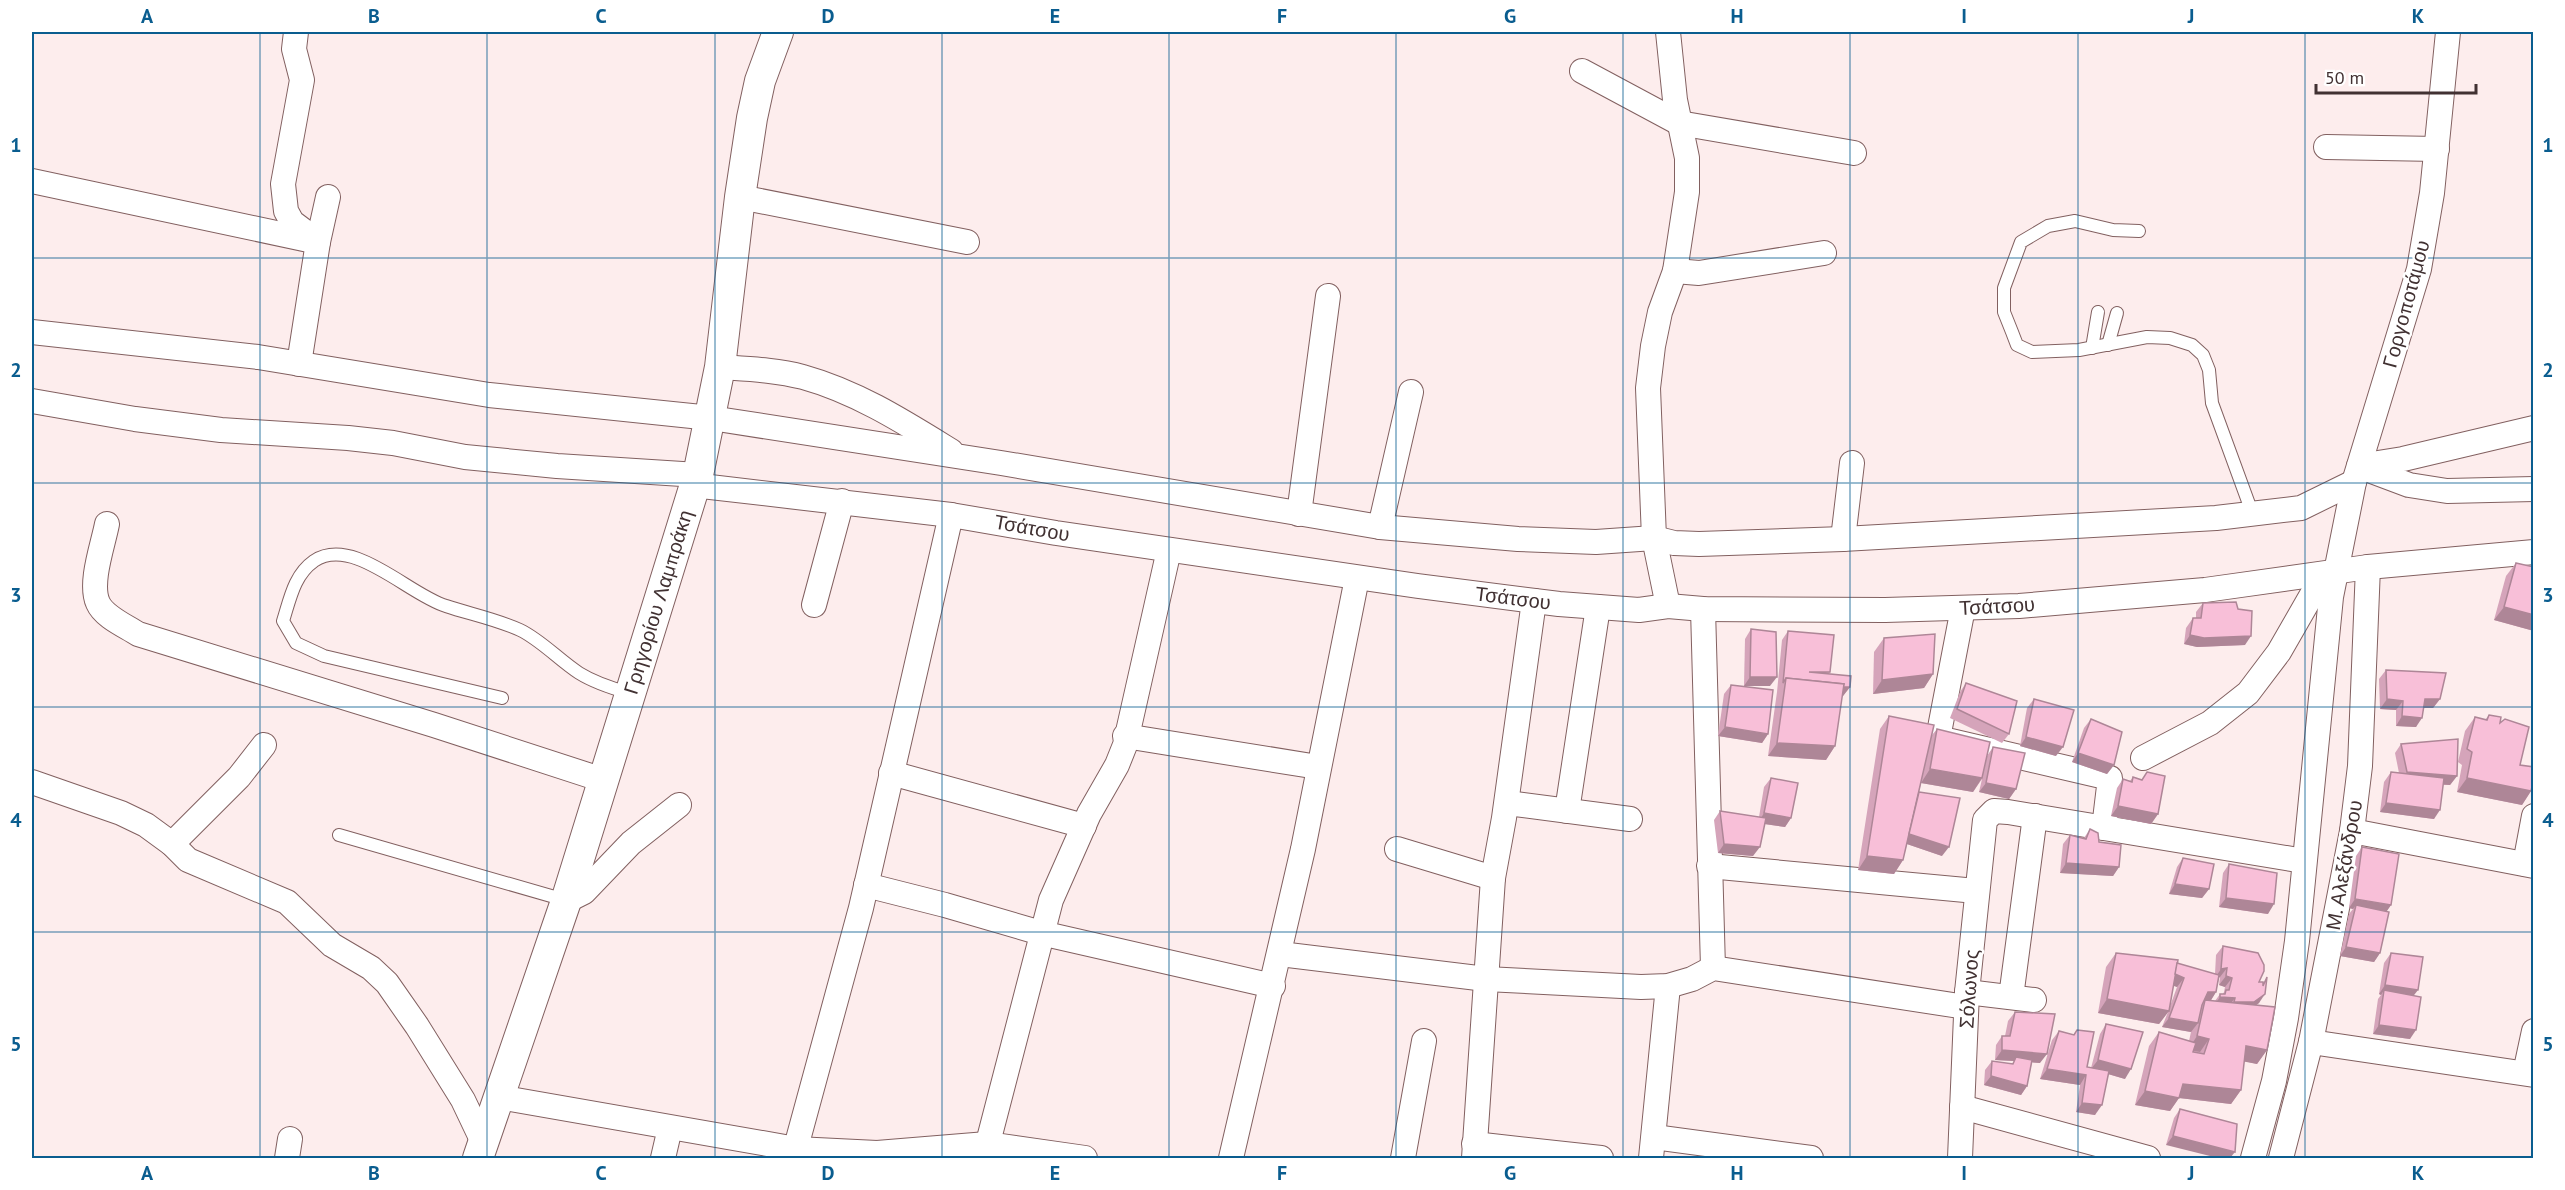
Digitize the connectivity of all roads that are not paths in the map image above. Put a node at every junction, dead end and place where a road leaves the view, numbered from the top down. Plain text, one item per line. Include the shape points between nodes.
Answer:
1 (296, 32) edge
2 (778, 32) edge
3 (1668, 32) edge
4 (2448, 32) edge
5 (1582, 71) dead end
6 (1680, 123) junction
7 (2326, 147) dead end
8 (2437, 149) junction
9 (1854, 153) dead end
10 (32, 181) edge
11 (740, 196) junction
12 (328, 197) dead end
13 (2139, 231) dead end
14 (318, 242) junction
15 (967, 242) dead end
16 (1824, 253) dead end
17 (1675, 270) junction
18 (1328, 296) dead end
19 (2098, 312) dead end
20 (2116, 313) dead end
21 (32, 332) edge
22 (2108, 345) junction
23 (2092, 348) junction
24 (299, 364) junction
25 (720, 367) junction
26 (1411, 392) dead end
27 (32, 401) edge
28 (711, 418) junction
29 (2534, 428) edge
30 (961, 457) junction
31 (1852, 463) dead end
32 (2357, 474) junction
33 (695, 480) junction
34 (2534, 489) edge
35 (842, 501) junction
36 (1299, 514) junction
37 (951, 515) junction
38 (2253, 515) junction
39 (107, 524) dead end
40 (1380, 527) junction
41 (1654, 538) junction
42 (1843, 539) junction
43 (1169, 550) junction
44 (2534, 552) edge
45 (2368, 567) junction
46 (2337, 571) junction
47 (1357, 578) junction
48 (1534, 601) junction
49 (814, 605) dead end
50 (1668, 606) junction
51 (1598, 607) junction
52 (1963, 608) junction
53 (1703, 609) junction
54 (630, 693) junction
55 (502, 698) dead end
56 (1125, 736) junction
57 (264, 745) dead end
58 (2144, 758) dead end
59 (1318, 767) junction
60 (891, 773) junction
61 (603, 780) junction
62 (32, 782) edge
63 (1507, 803) junction
64 (679, 806) dead end
65 (1567, 811) junction
66 (2035, 816) junction
67 (2534, 816) edge
68 (1630, 819) dead end
69 (1084, 826) junction
70 (2104, 828) junction
71 (2352, 831) junction
72 (339, 835) dead end
73 (172, 844) junction
74 (1397, 849) dead end
75 (2304, 861) junction
76 (2529, 865) edge
77 (1709, 866) junction
78 (1493, 878) junction
79 (866, 885) junction
80 (1976, 891) junction
81 (566, 901) junction
82 (1041, 933) junction
83 (1280, 954) junction
84 (1713, 968) junction
85 (1486, 979) junction
86 (1273, 986) junction
87 (1668, 986) junction
88 (1967, 1000) junction
89 (2534, 1031) edge
90 (1424, 1041) dead end
91 (2311, 1042) junction
92 (2529, 1074) edge
93 (499, 1097) junction
94 (1962, 1107) junction
95 (670, 1128) junction
96 (1652, 1148) edge
97 (480, 1150) edge
98 (986, 1151) edge
99 (1474, 1151) edge
100 (795, 1154) edge
101 (1772, 1155) edge
102 (663, 1158) edge
103 (1085, 1158) edge
104 (1231, 1158) edge
105 (1403, 1158) edge
106 (1601, 1158) edge
107 (1811, 1158) edge
108 (1960, 1158) edge
109 (2148, 1158) edge
110 (2253, 1158) edge
111 (2281, 1158) edge

1 - 14 street via 294,49 302,80 283,184 286,211 292,222
2 - 11 street, Γρηγορίου Λαμπράκη via 760,81
3 - 6 street
4 - 8 street, Γοργοποτάμου
5 - 6 street
6 - 9 street
6 - 17 street via 1687,158 1687,192
7 - 8 street
8 - 32 street, Γοργοποτάμου via 2419,269
10 - 14 street
11 - 15 street
11 - 25 street, Γρηγορίου Λαμπράκη
12 - 14 street
13 - 23 lane via 2075,222 2048,226 2021,242 2004,288 2004,312 2017,345 2032,352
14 - 24 street
16 - 17 street via 1699,273
17 - 41 street via 1660,312 1648,388
18 - 36 street
19 - 23 lane
20 - 22 lane
21 - 24 street
22 - 23 lane
22 - 38 lane via 2147,337 2170,338 2192,345 2203,355 2209,370 2212,403
24 - 28 street via 489,395
25 - 28 street, Γρηγορίου Λαμπράκη
25 - 30 street via 783,374 839,390 877,406
26 - 40 street
27 - 33 street, Τσάτσου via 221,430 370,441 465,457
28 - 30 street
28 - 33 street, Γρηγορίου Λαμπράκη
29 - 32 street
30 - 36 street
31 - 42 street
32 - 34 street via 2447,491
32 - 38 street via 2301,508
32 - 46 street, Γοργοποτάμου
33 - 35 street, Τσάτσου
33 - 54 street, Γρηγορίου Λαμπράκη
35 - 37 street, Τσάτσου
35 - 49 street
36 - 40 street
37 - 43 street, Τσάτσου
37 - 60 street
38 - 42 street
39 - 61 street via 95,584 98,604 138,634
40 - 41 street via 1529,540 1596,542
41 - 42 street via 1699,544
41 - 50 street
43 - 47 street, Τσάτσου
43 - 56 street
44 - 45 street, Τσάτσου
45 - 46 street, Τσάτσου
45 - 71 street, Μ. Αλεξάνδρου via 2360,766
46 - 52 street, Τσάτσου via 2205,590
46 - 58 street via 2314,591 2279,652 2248,693 2210,723
46 - 75 street, Μ. Αλεξάνδρου via 2323,666
47 - 48 street, Τσάτσου
47 - 59 street
48 - 51 street, Τσάτσου
48 - 63 street
50 - 51 street, Τσάτσου via 1639,610
50 - 53 street, Τσάτσου
51 - 65 street
52 - 53 street, Τσάτσου
52 - 70 street via 1938,738 2110,778
53 - 77 street
54 - 55 lane via 578,673 521,631 444,606 374,566 342,554 315,560 297,577 283,621 296,644 324,656
54 - 61 street, Γρηγορίου Λαμπράκη
56 - 59 street
56 - 69 street via 1118,765
57 - 73 street via 239,777
59 - 83 street
60 - 69 street
60 - 79 street
61 - 81 street, Γρηγορίου Λαμπράκη
62 - 73 street via 121,813
63 - 65 street
63 - 78 street
64 - 81 street via 632,843 584,892
65 - 68 street
66 - 70 street
66 - 80 street, Σόλωνος via 1994,811 1985,820
66 - 88 street via 2023,999
67 - 76 street
69 - 82 street via 1051,900
70 - 75 street
71 - 76 street
71 - 91 street, Μ. Αλεξάνδρου
72 - 81 lane
73 - 97 street via 188,860 287,902 332,945 371,968 387,983 463,1100
74 - 78 street
75 - 110 street, Μ. Αλεξάνδρου via 2298,941 2286,1018
77 - 80 street
77 - 84 street
78 - 85 street
79 - 82 street
79 - 100 street
80 - 88 street, Σόλωνος
81 - 93 street, Γρηγορίου Λαμπράκη
82 - 86 street
82 - 98 street
83 - 85 street
83 - 86 street
84 - 87 street
84 - 88 street
85 - 87 street
85 - 99 street
86 - 104 street
87 - 96 street
88 - 94 street, Σόλωνος
89 - 92 street
90 - 105 street
91 - 92 street
91 - 111 street, Μ. Αλεξάνδρου
93 - 95 street
93 - 97 street, Γρηγορίου Λαμπράκη
94 - 108 street, Σόλωνος
94 - 109 street
95 - 100 street
95 - 102 street
96 - 101 street
98 - 100 street
98 - 103 street
99 - 106 street
101 - 107 street

